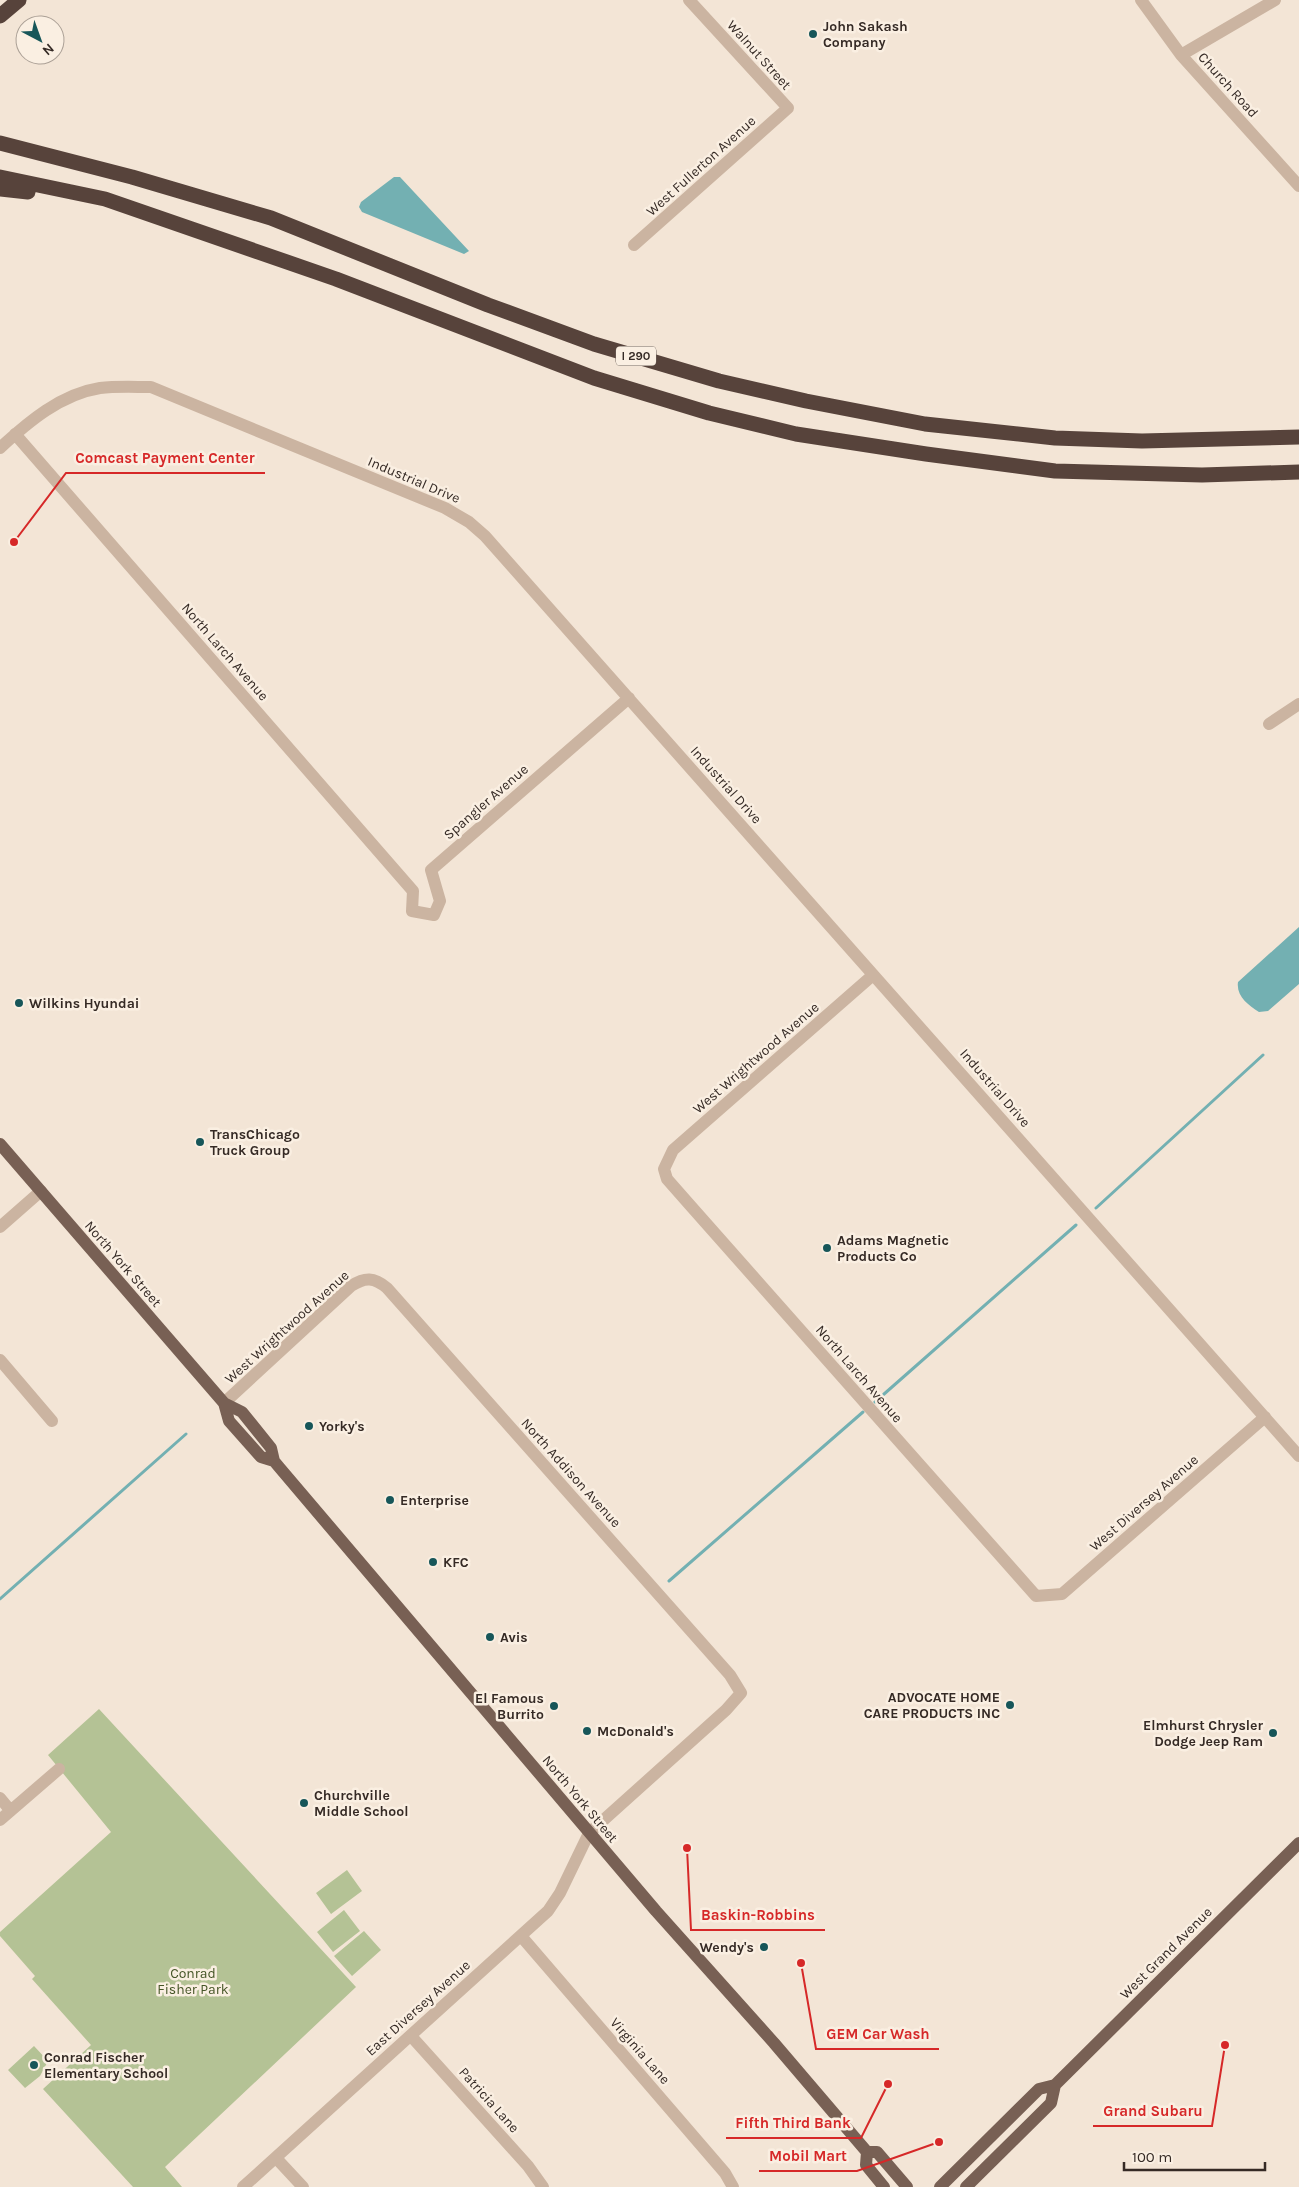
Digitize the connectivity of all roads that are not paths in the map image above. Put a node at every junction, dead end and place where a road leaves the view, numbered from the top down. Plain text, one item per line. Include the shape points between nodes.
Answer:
1 (19, 0) edge
2 (689, 0) edge
3 (1140, 0) edge
4 (1275, 0) edge
5 (0, 16) edge
6 (1181, 55) junction
7 (788, 108) joint
8 (0, 143) edge
9 (0, 177) edge
10 (1299, 186) edge
11 (0, 189) edge
12 (105, 199) junction
13 (634, 245) dead end
14 (15, 434) junction
15 (1299, 437) edge
16 (0, 448) edge
17 (1299, 472) edge
18 (629, 698) junction
19 (1299, 704) edge
20 (1270, 724) dead end
21 (412, 890) joint
22 (873, 975) junction
23 (0, 1144) edge
24 (664, 1169) joint
25 (41, 1191) junction
26 (0, 1227) edge
27 (372, 1278) joint
28 (0, 1360) edge
29 (224, 1403) junction
30 (1266, 1417) junction
31 (52, 1420) dead end
32 (1299, 1456) edge
33 (1036, 1596) joint
34 (59, 1769) dead end
35 (0, 1798) edge
36 (10, 1810) junction
37 (0, 1820) edge
38 (589, 1833) junction
39 (1299, 1843) edge
40 (521, 1936) junction
41 (411, 2036) junction
42 (1055, 2084) junction
43 (867, 2152) junction
44 (276, 2158) junction
45 (243, 2187) edge
46 (303, 2187) edge
47 (543, 2187) edge
48 (733, 2187) edge
49 (884, 2187) edge
50 (908, 2187) edge
51 (940, 2187) edge
52 (966, 2187) edge

1 - 5 highway
2 - 7 street, Walnut Street
3 - 6 street, Church Road
4 - 6 street
6 - 10 street, Church Road
7 - 13 street, West Fullerton Avenue
8 - 15 highway, I 290 via 271,218 594,344 719,381 796,399 925,424 1056,438 1142,441
9 - 12 highway, I 290
11 - 12 highway
12 - 17 highway, I 290 via 336,279 594,378 710,413 796,434 1054,471 1202,476
14 - 16 street, Industrial Drive
14 - 18 street, Industrial Drive via 63,401 99,388 151,387 445,508 470,522 485,536
14 - 21 street, North Larch Avenue
18 - 21 street, Spangler Avenue via 431,870 440,901 434,915 412,911
18 - 22 street, Industrial Drive
19 - 20 street
22 - 24 street, West Wrightwood Avenue via 673,1150
22 - 30 street, Industrial Drive
23 - 25 main road, North York Street
24 - 33 street, North Larch Avenue via 667,1179 688,1204
25 - 26 street
25 - 29 main road, North York Street
27 - 29 street, West Wrightwood Avenue via 351,1286
27 - 38 street, North Addison Avenue via 381,1283 406,1310 730,1675 741,1693
28 - 31 street
29 - 38 main road, North York Street via 242,1412 271,1448 274,1461
30 - 32 street, Industrial Drive
30 - 33 street, West Diversey Avenue via 1062,1594
34 - 36 street
35 - 36 street
36 - 37 street
38 - 40 street, East Diversey Avenue via 560,1893 548,1911
38 - 43 main road, North York Street
39 - 42 main road, West Grand Avenue
40 - 41 street, East Diversey Avenue
40 - 48 street, Virginia Lane via 725,2173
41 - 44 street, East Diversey Avenue
41 - 47 street, Patricia Lane via 528,2166
42 - 51 main road, West Grand Avenue via 1039,2089
42 - 52 main road, West Grand Avenue via 1051,2103
43 - 49 main road, North York Street via 866,2165
43 - 50 main road, North York Street via 877,2152
44 - 45 street, East Diversey Avenue
44 - 46 street

